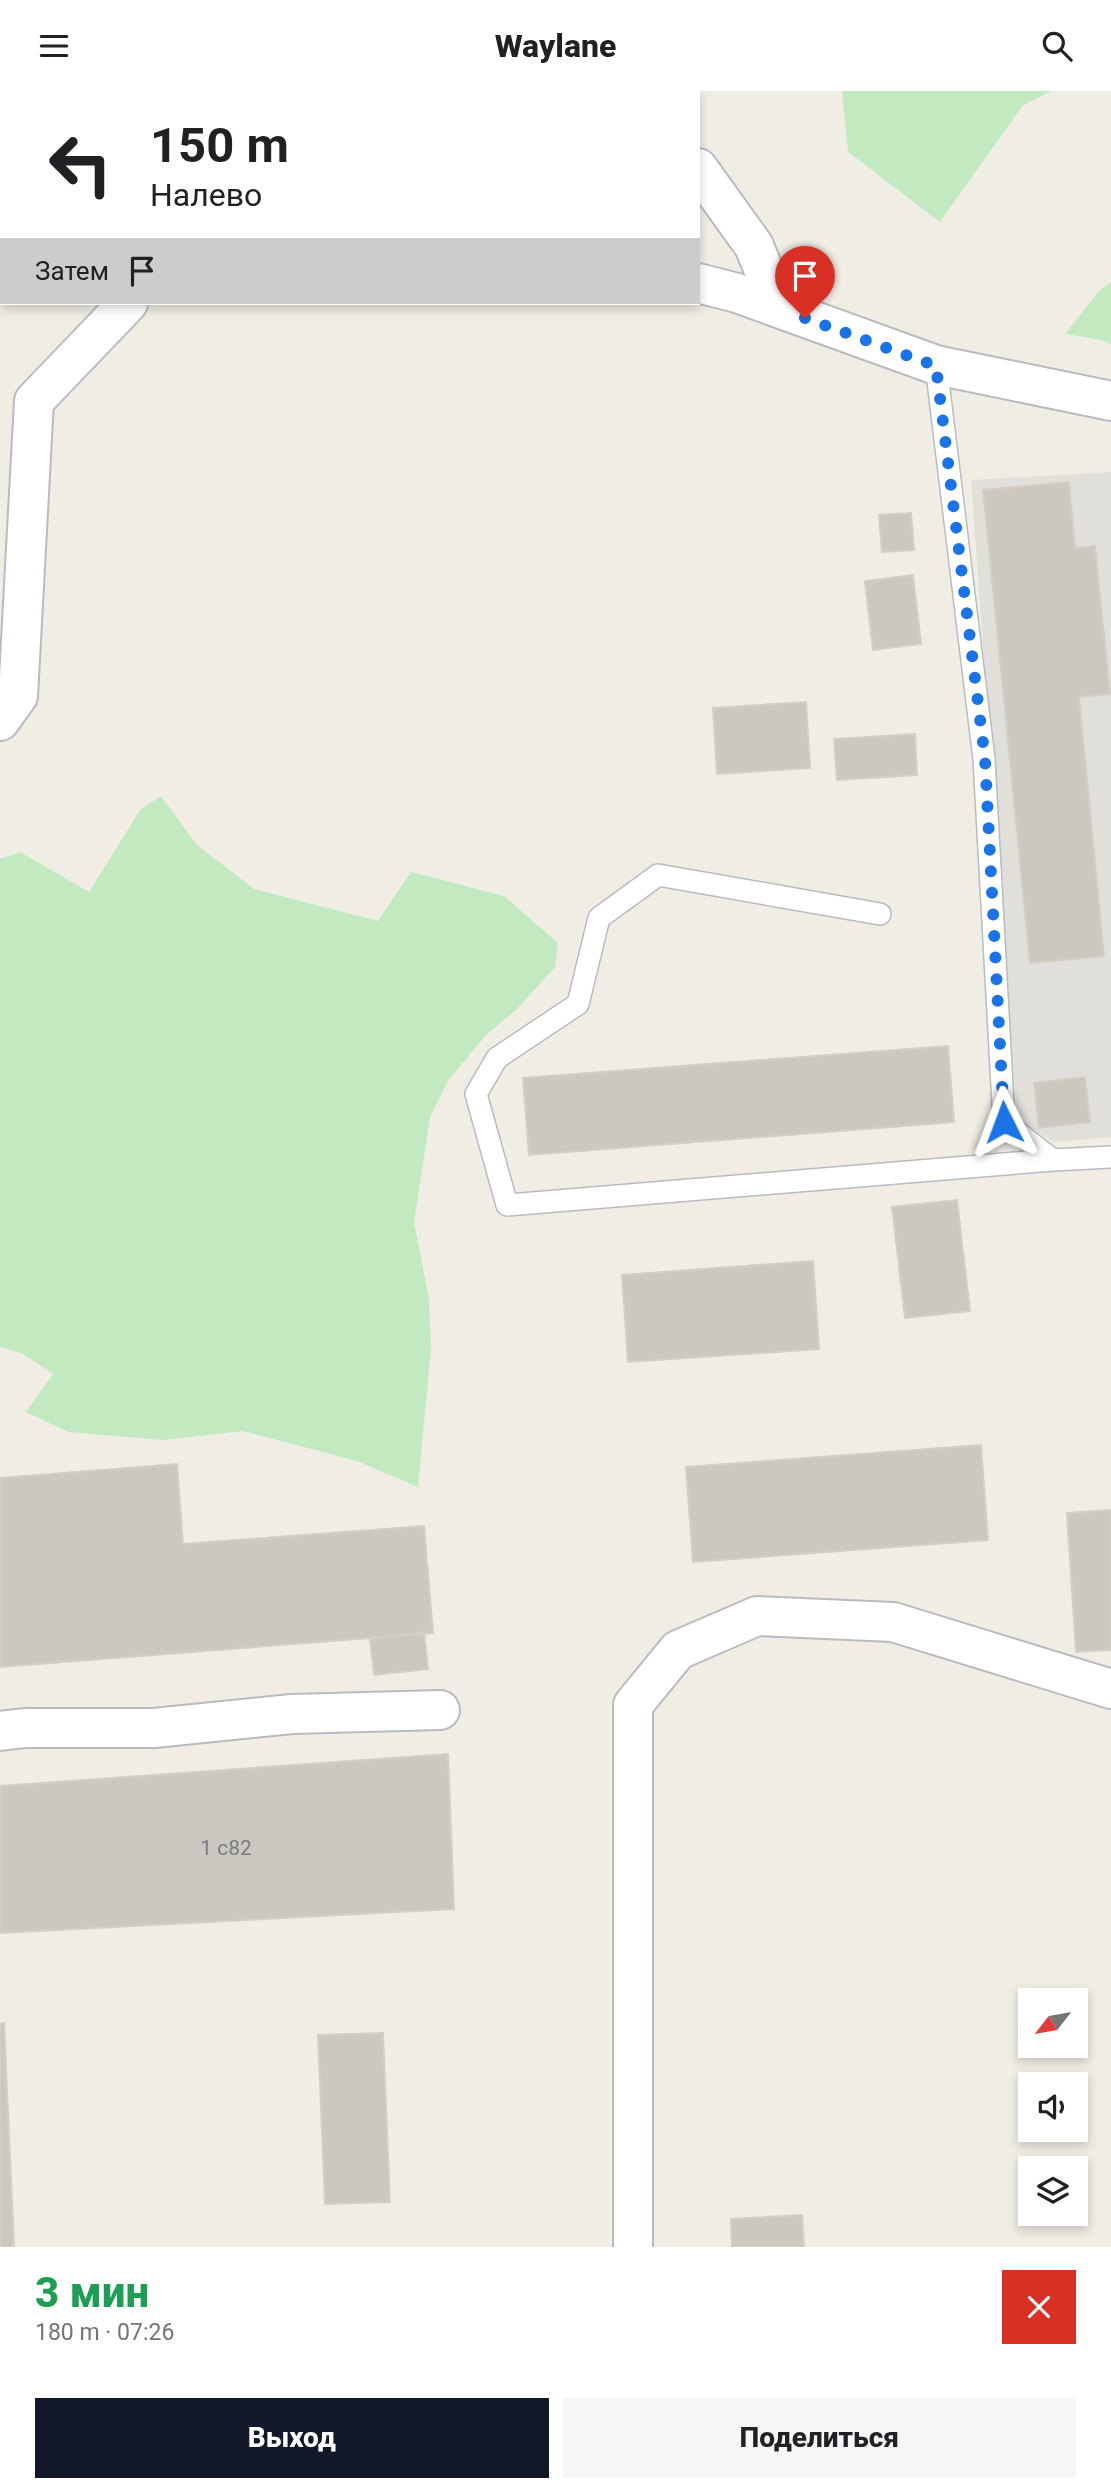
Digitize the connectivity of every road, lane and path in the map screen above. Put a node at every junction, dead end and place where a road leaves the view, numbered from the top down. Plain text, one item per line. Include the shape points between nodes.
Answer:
1 (700, 171) edge
2 (700, 284) edge
3 (126, 305) edge
4 (779, 308) junction
5 (936, 366) junction
6 (1111, 401) edge
7 (0, 721) edge
8 (880, 914) dead end
9 (1111, 1157) edge
10 (1053, 1160) junction
11 (1111, 1689) edge
12 (440, 1710) dead end
13 (0, 1731) edge
14 (633, 2247) edge

1 - 4 street via 754,246
2 - 4 street
3 - 7 street via 34,401 18,696
4 - 5 street
5 - 6 street
5 - 10 lane via 985,759 1004,1122
8 - 10 lane via 658,875 599,918 578,1004 497,1058 476,1094 507,1205
9 - 10 lane
11 - 14 street via 893,1622 757,1616 678,1650 633,1705
12 - 13 street via 292,1714 154,1728

